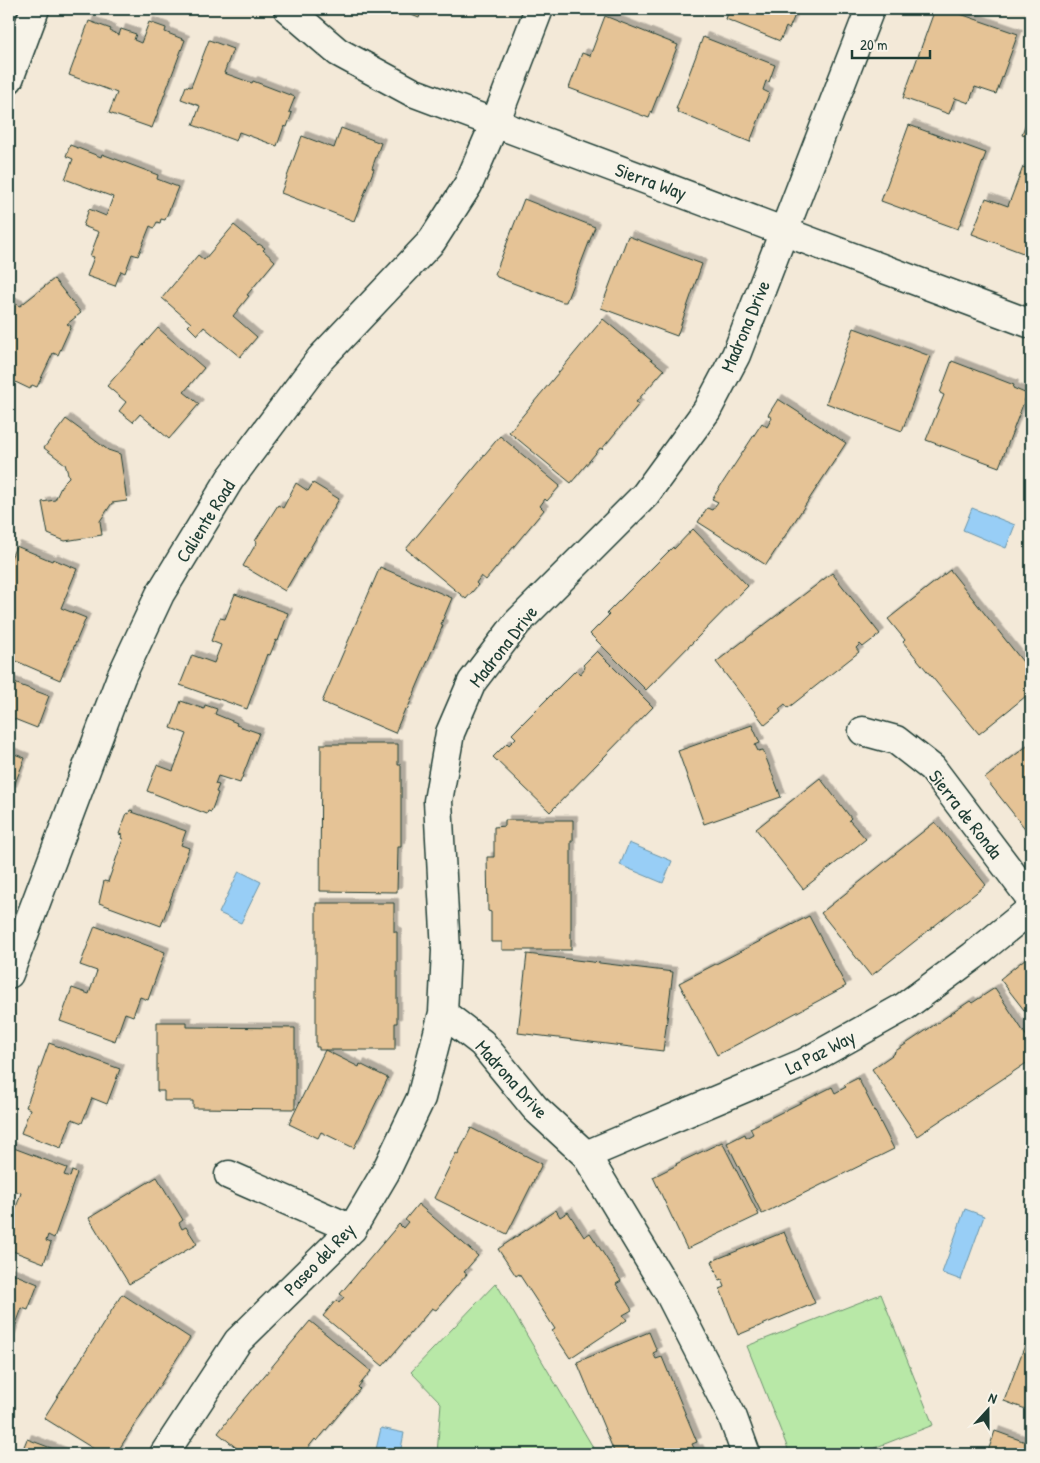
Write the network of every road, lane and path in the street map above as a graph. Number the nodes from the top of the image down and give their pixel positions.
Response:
1 (35, 9) edge
2 (288, 9) edge
3 (539, 9) edge
4 (870, 9) edge
5 (9, 79) edge
6 (495, 123) junction
7 (784, 230) junction
8 (1031, 324) edge
9 (863, 731) dead end
10 (1031, 899) edge
11 (1031, 909) edge
12 (9, 974) edge
13 (444, 1013) junction
14 (586, 1156) junction
15 (230, 1175) dead end
16 (352, 1229) junction
17 (164, 1454) edge
18 (746, 1454) edge

1 - 5 street
2 - 6 street, Sierra Way
3 - 6 street, Caliente Road
4 - 7 street, Madrona Drive
6 - 7 street, Sierra Way
6 - 12 street, Caliente Road
7 - 8 street, Sierra Way
7 - 13 street, Madrona Drive
9 - 10 street, Sierra de Ronda
11 - 14 street, La Paz Way
13 - 14 street, Madrona Drive
13 - 16 street, Paseo del Rey
14 - 18 street, Madrona Drive
15 - 16 street
16 - 17 street, Paseo del Rey

